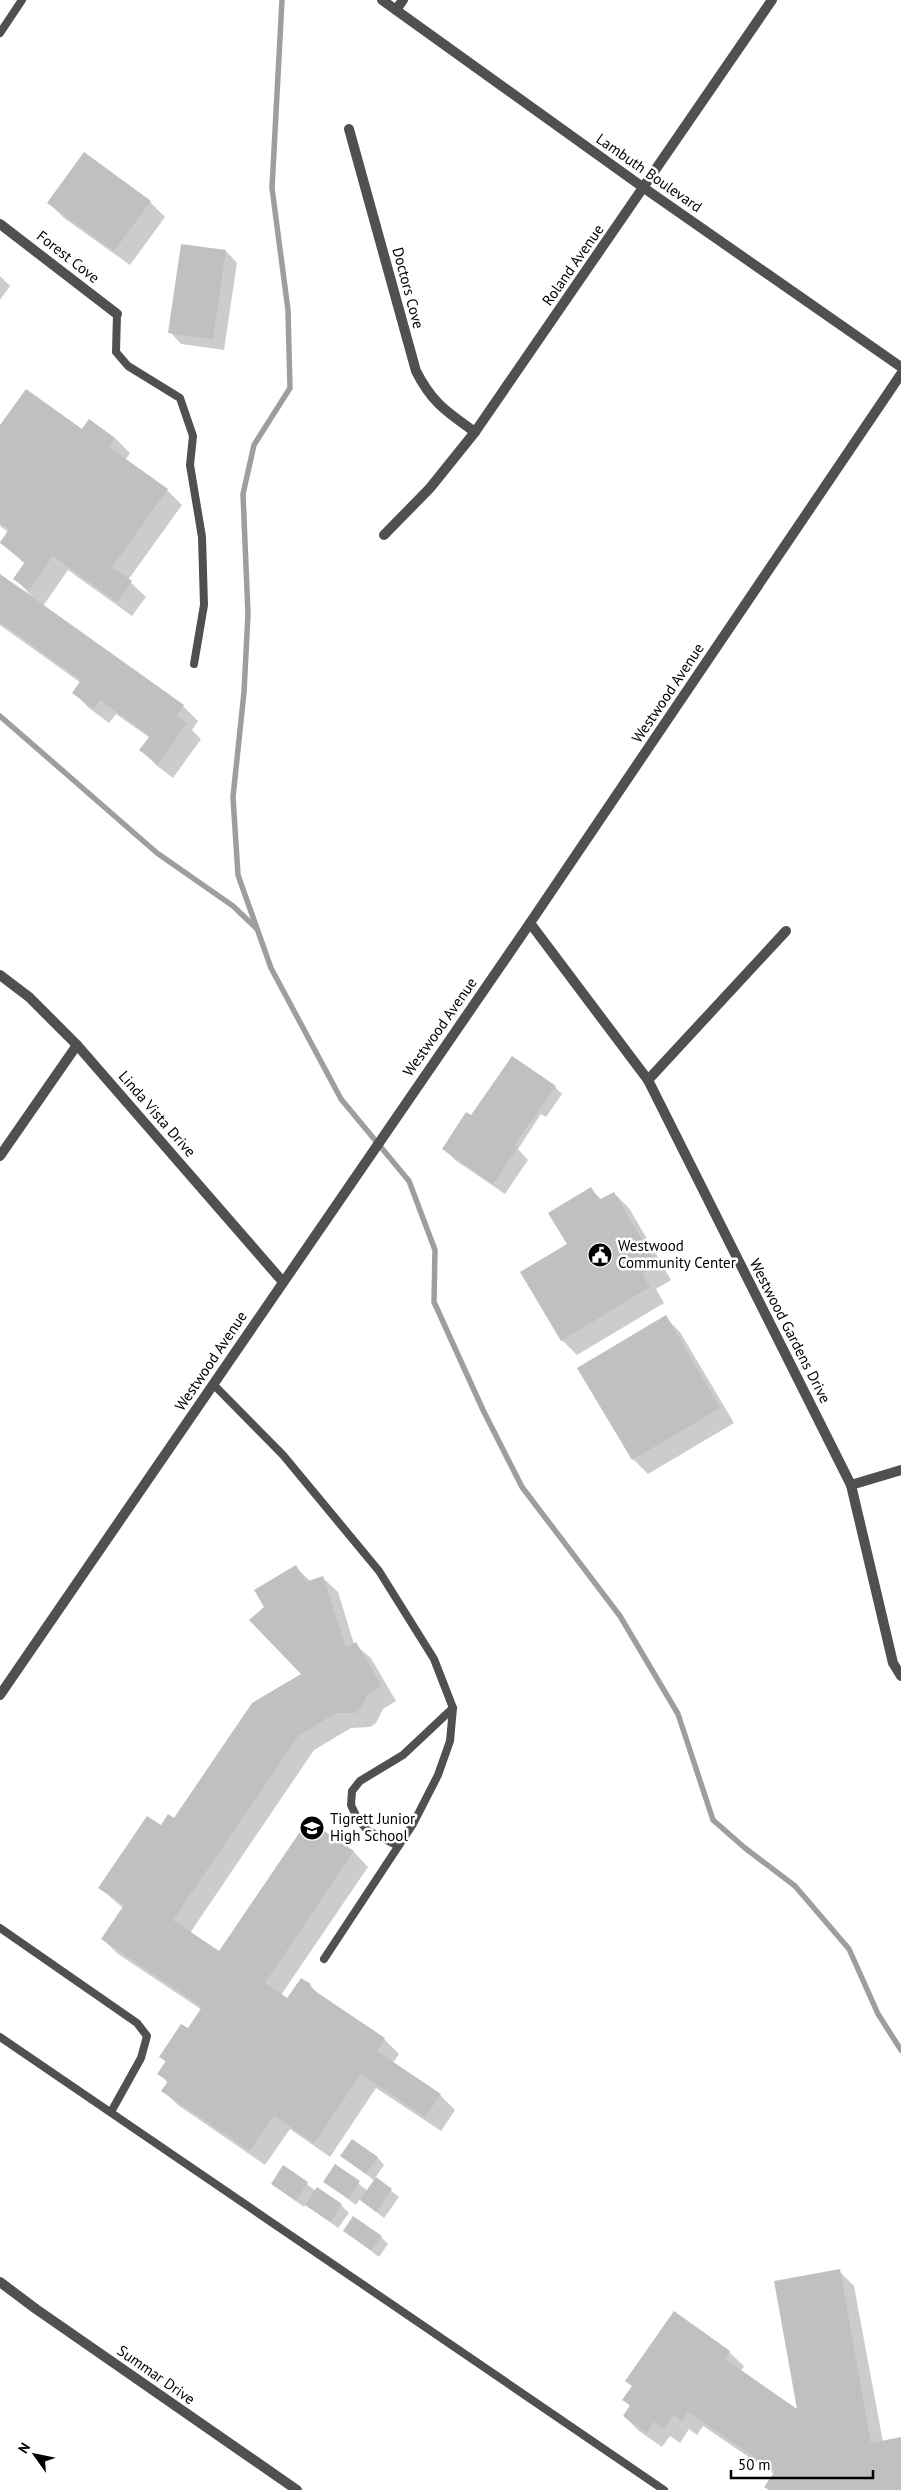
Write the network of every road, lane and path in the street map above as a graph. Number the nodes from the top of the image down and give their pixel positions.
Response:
1 (22, 0) edge
2 (382, 0) edge
3 (403, 0) edge
4 (772, 0) edge
5 (396, 10) junction
6 (0, 33) edge
7 (349, 129) dead end
8 (644, 188) junction
9 (0, 224) edge
10 (117, 314) joint
11 (901, 367) edge
12 (901, 374) edge
13 (475, 432) junction
14 (384, 535) dead end
15 (194, 664) dead end
16 (530, 923) junction
17 (786, 931) dead end
18 (0, 975) edge
19 (77, 1045) junction
20 (648, 1080) junction
21 (0, 1156) edge
22 (283, 1282) junction
23 (213, 1384) junction
24 (901, 1470) edge
25 (851, 1485) junction
26 (901, 1676) edge
27 (0, 1695) edge
28 (453, 1708) junction
29 (398, 1846) junction
30 (0, 1928) edge
31 (324, 1958) dead end
32 (0, 2037) edge
33 (111, 2112) junction
34 (0, 2282) edge
35 (297, 2490) edge
36 (664, 2490) edge

1 - 6 lane
2 - 5 street, Lambuth Boulevard
3 - 5 street
4 - 8 street, Roland Avenue
5 - 8 street, Lambuth Boulevard
7 - 13 street, Doctors Cove
8 - 11 street, Lambuth Boulevard
8 - 13 street, Roland Avenue
9 - 10 street, Forest Cove
10 - 15 lane
12 - 16 street, Westwood Avenue
13 - 14 street, Roland Avenue
16 - 20 street, Westwood Gardens Drive
16 - 22 street, Westwood Avenue
17 - 20 street
18 - 19 street, Linda Vista Drive
19 - 21 street
19 - 22 street, Linda Vista Drive
20 - 25 street, Westwood Gardens Drive
22 - 23 street, Westwood Avenue
23 - 27 street, Westwood Avenue
23 - 28 lane
24 - 25 street
25 - 26 street, Westwood Gardens Drive
28 - 29 lane
28 - 29 lane
29 - 31 lane
30 - 33 lane
32 - 33 lane
33 - 36 lane
34 - 35 street, Summar Drive

